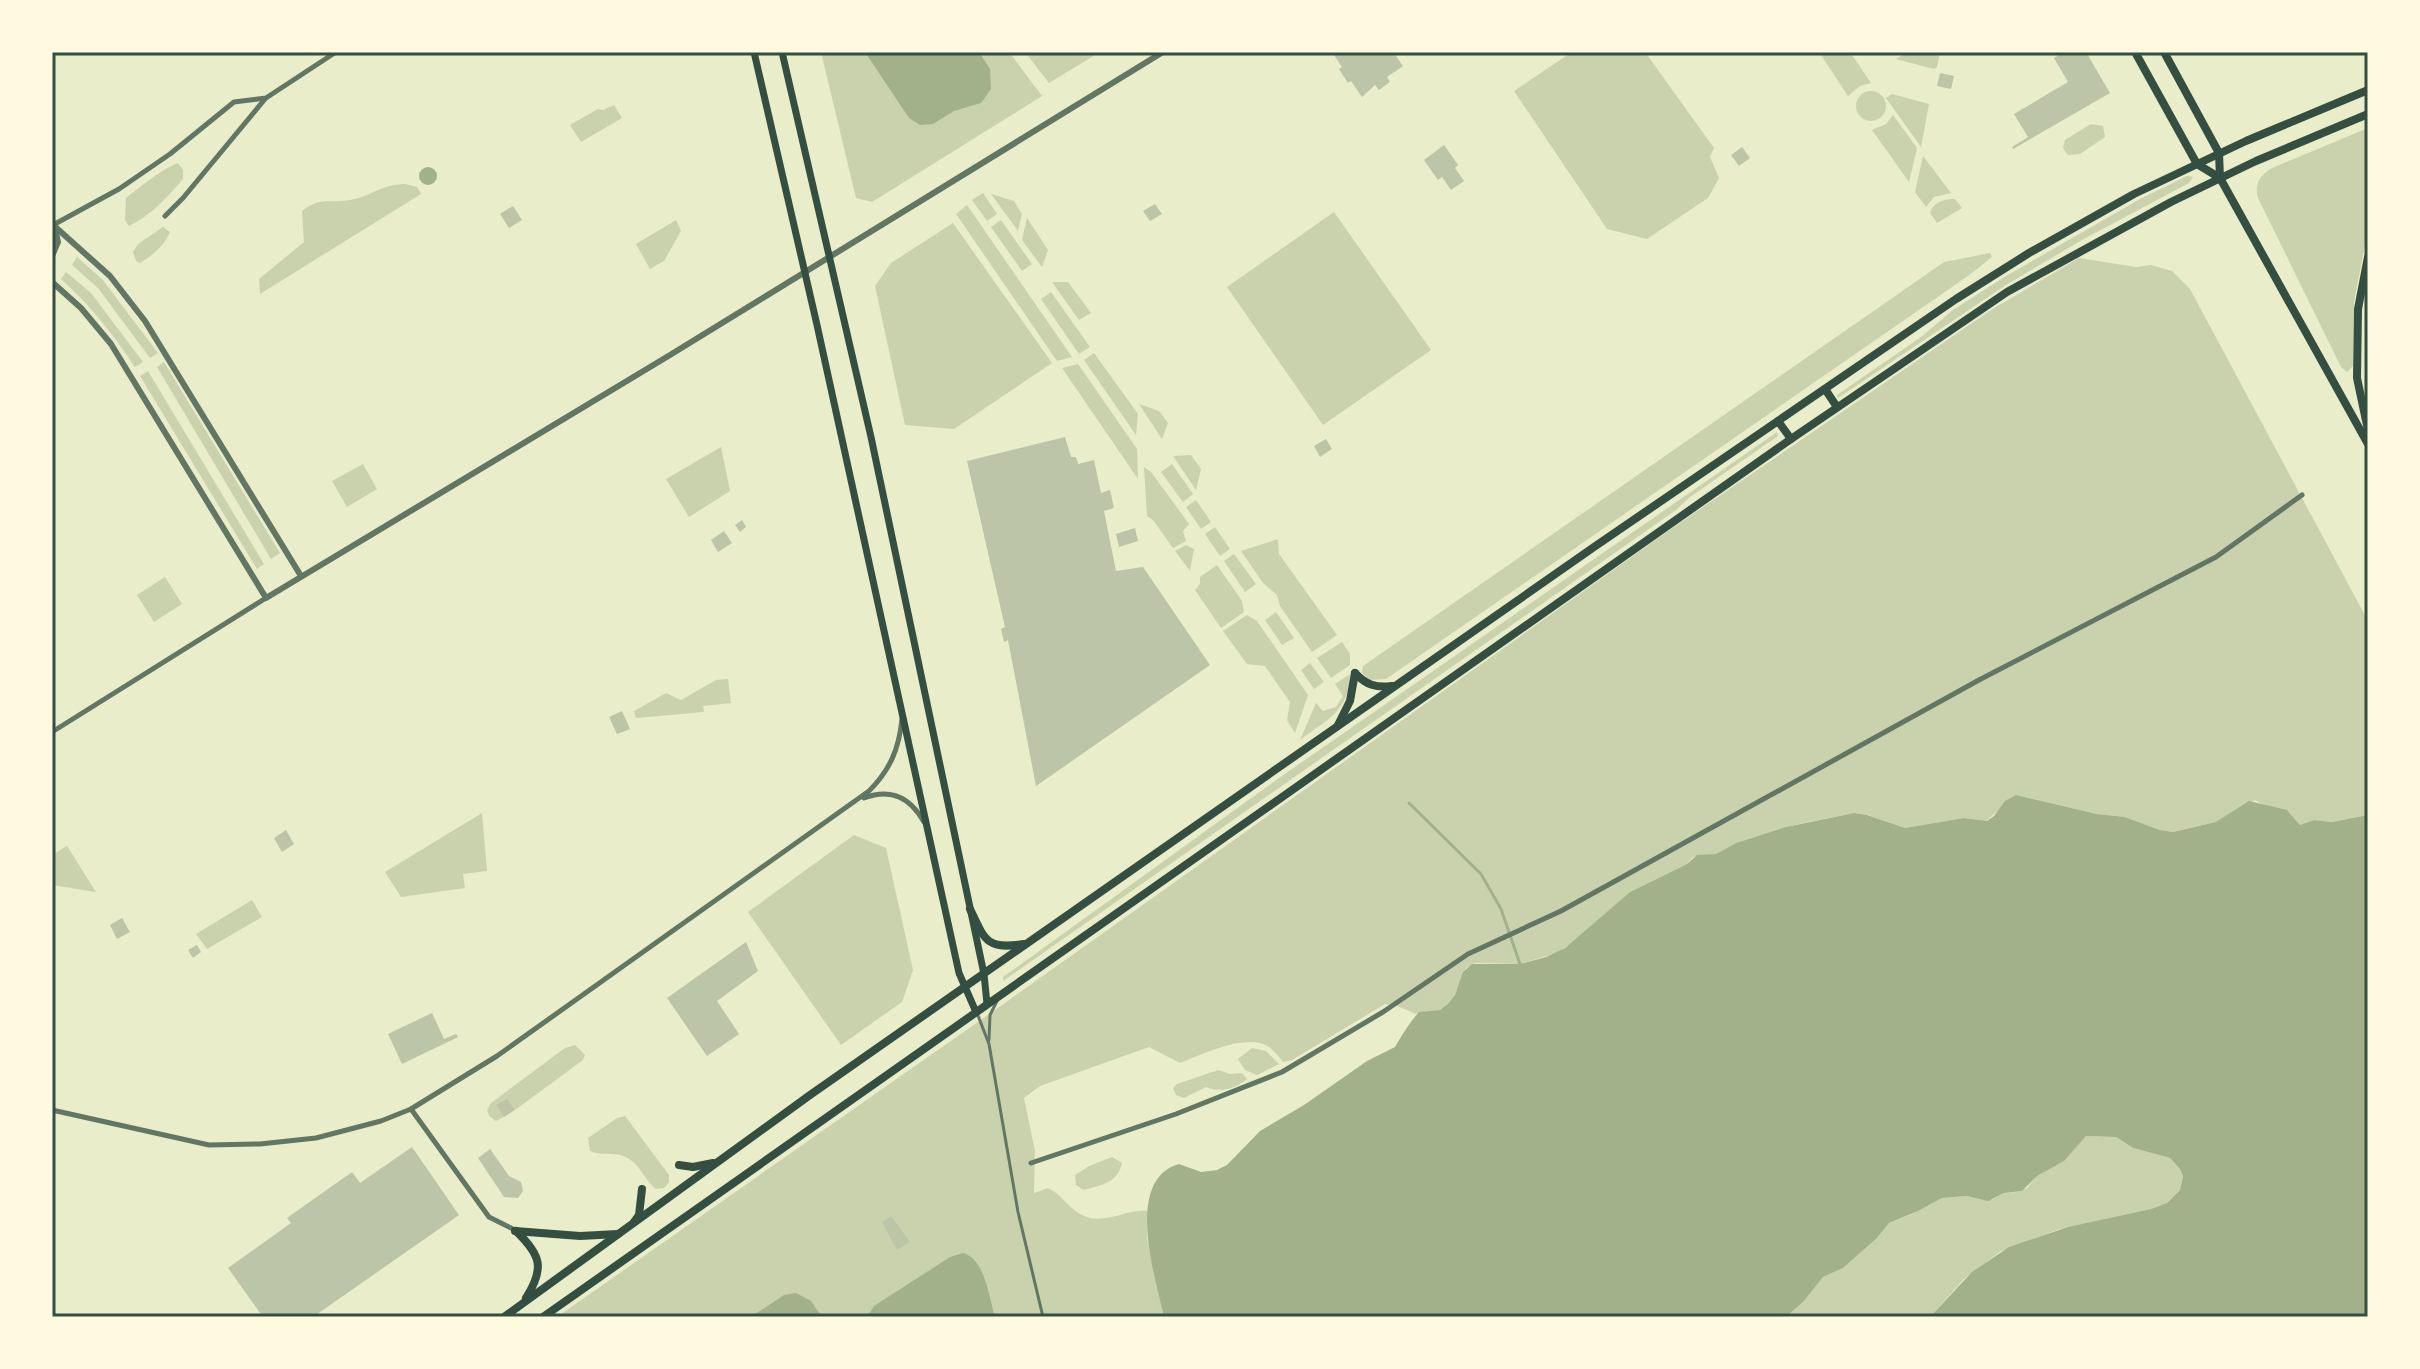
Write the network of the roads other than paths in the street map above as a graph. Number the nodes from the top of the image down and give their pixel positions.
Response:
1 (336, 52) edge
2 (754, 52) edge
3 (782, 52) edge
4 (1163, 52) edge
5 (2135, 52) edge
6 (2164, 52) edge
7 (2368, 90) edge
8 (266, 98) junction
9 (2368, 114) edge
10 (2219, 153) junction
11 (2197, 164) junction
12 (2220, 178) junction
13 (165, 216) dead end
14 (53, 225) edge
15 (830, 255) junction
16 (52, 256) edge
17 (2368, 257) edge
18 (805, 271) junction
19 (52, 282) edge
20 (1825, 389) junction
21 (1837, 407) junction
22 (1778, 421) junction
23 (2368, 430) edge
24 (1791, 439) junction
25 (2368, 444) edge
26 (2302, 495) dead end
27 (301, 576) junction
28 (266, 598) junction
29 (1397, 685) junction
30 (902, 712) junction
31 (1335, 729) junction
32 (52, 732) edge
33 (859, 799) junction
34 (928, 828) junction
35 (970, 909) junction
36 (1028, 943) junction
37 (984, 974) junction
38 (964, 988) junction
39 (1004, 992) junction
40 (987, 1004) junction
41 (976, 1012) junction
42 (989, 1044) junction
43 (411, 1109) junction
44 (52, 1110) edge
45 (718, 1162) junction
46 (1031, 1163) dead end
47 (679, 1165) dead end
48 (642, 1189) dead end
49 (633, 1225) junction
50 (515, 1231) junction
51 (619, 1234) junction
52 (522, 1304) junction
53 (504, 1317) edge
54 (543, 1317) edge
55 (1043, 1317) edge

1 - 8 street
2 - 18 main road
3 - 15 main road
4 - 15 street
5 - 11 main road
6 - 10 main road
7 - 10 main road
8 - 13 street
8 - 14 street
9 - 12 main road
10 - 11 main road
10 - 12 main road
11 - 12 main road
11 - 20 main road
12 - 21 main road
12 - 25 main road
14 - 16 street
14 - 27 street
15 - 18 street
15 - 35 main road
17 - 23 main road
18 - 27 street
18 - 30 main road
19 - 28 street
20 - 21 main road
20 - 22 main road
21 - 24 main road
22 - 24 main road
22 - 29 main road
24 - 39 main road
26 - 46 street
27 - 28 street
28 - 32 street
29 - 31 main road
29 - 31 main road
30 - 33 street
30 - 34 main road
31 - 36 main road
33 - 34 street
33 - 43 street
34 - 38 main road
35 - 36 main road
35 - 37 main road
36 - 37 main road
37 - 38 main road
37 - 40 main road
38 - 41 main road
38 - 45 main road
39 - 40 main road
39 - 42 lane
40 - 41 main road
41 - 42 lane
41 - 54 main road
42 - 55 lane
43 - 44 street
43 - 50 street
45 - 47 main road
45 - 49 main road
48 - 49 main road
49 - 51 main road
50 - 51 main road
50 - 52 main road
51 - 52 main road
52 - 53 main road

